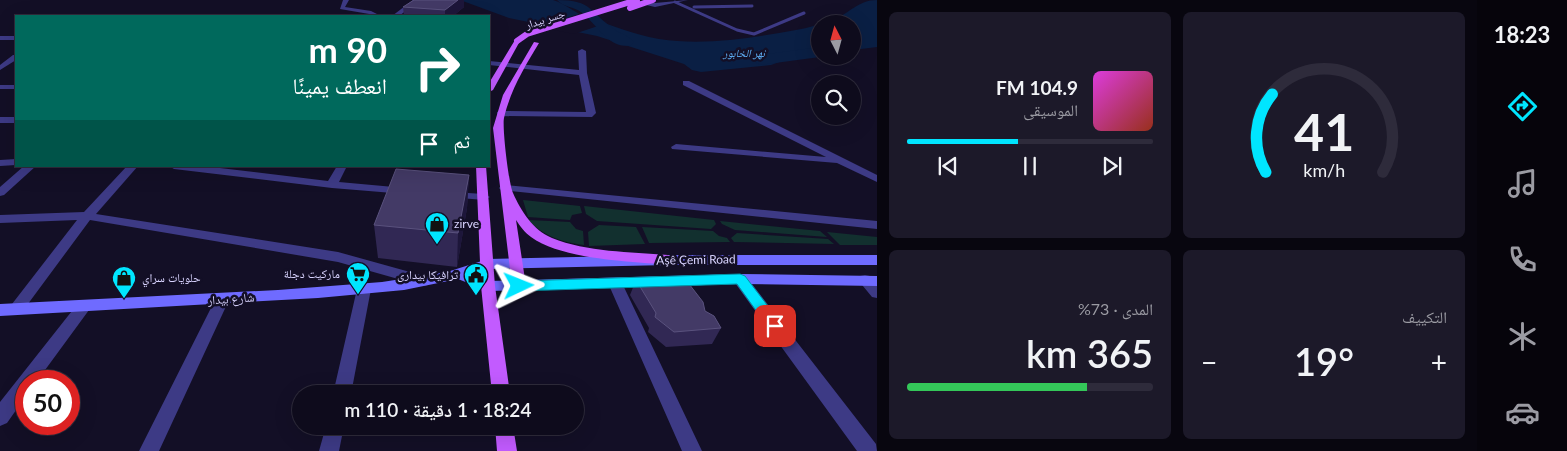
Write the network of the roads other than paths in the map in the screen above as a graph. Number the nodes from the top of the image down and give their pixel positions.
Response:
1 (346, 0) edge
2 (417, 0) edge
3 (630, 0) edge
4 (637, 0) edge
5 (652, 0) edge
6 (685, 0) edge
7 (675, 2) junction
8 (752, 6) dead end
9 (691, 7) junction
10 (804, 13) dead end
11 (376, 15) edge
12 (395, 15) edge
13 (560, 32) dead end
14 (0, 38) edge
15 (15, 38) edge
16 (539, 40) dead end
17 (582, 51) dead end
18 (15, 58) edge
19 (490, 63) edge
20 (503, 63) junction
21 (522, 65) junction
22 (0, 68) edge
23 (583, 73) junction
24 (686, 83) dead end
25 (490, 85) edge
26 (0, 87) edge
27 (15, 87) edge
28 (500, 114) junction
29 (0, 120) edge
30 (15, 120) edge
31 (676, 148) dead end
32 (15, 162) edge
33 (840, 162) junction
34 (0, 163) edge
35 (30, 167) edge
36 (132, 167) edge
37 (182, 167) edge
38 (341, 167) edge
39 (481, 167) edge
40 (877, 178) edge
41 (332, 185) junction
42 (505, 188) junction
43 (0, 192) edge
44 (417, 192) edge
45 (436, 193) edge
46 (484, 197) junction
47 (87, 216) junction
48 (0, 219) edge
49 (877, 225) edge
50 (668, 260) junction
51 (877, 260) edge
52 (488, 264) junction
53 (515, 264) junction
54 (462, 275) junction
55 (740, 279) junction
56 (871, 281) edge
57 (423, 282) junction
58 (615, 283) junction
59 (488, 286) junction
60 (519, 286) junction
61 (364, 289) junction
62 (877, 293) edge
63 (222, 300) junction
64 (84, 306) junction
65 (17, 308) junction
66 (0, 310) edge
67 (36, 370) edge
68 (344, 385) edge
69 (500, 385) edge
70 (15, 398) edge
71 (0, 417) edge
72 (333, 435) edge
73 (505, 435) edge
74 (149, 451) edge
75 (330, 451) edge
76 (507, 451) edge
77 (692, 451) edge
78 (869, 451) edge

1 - 11 street
2 - 12 street
3 - 7 street
4 - 20 main road, جسر بيدار, bridge
5 - 13 main road, جسر بيدار, bridge
6 - 7 street
7 - 9 lane
8 - 9 lane
9 - 10 lane
14 - 15 street
16 - 21 main road
17 - 23 street
18 - 22 street
19 - 20 street
20 - 21 street
20 - 25 main road
21 - 23 street
21 - 28 main road
23 - 28 street
24 - 33 street
26 - 27 street
28 - 42 main road
29 - 30 street
31 - 33 street
32 - 34 street
33 - 40 street
35 - 43 street
36 - 47 street
37 - 41 street
38 - 41 street
39 - 46 main road
41 - 44 street
42 - 49 street
42 - 50 main road
42 - 53 main road
45 - 46 street
46 - 52 main road
47 - 48 street
47 - 57 street
47 - 65 street
50 - 51 main road, Aşê Çemi Road
50 - 53 main road, Aşê Çemi Road
52 - 53 main road, Aşê Çemi Road
52 - 54 main road, شارع بيدار
52 - 59 main road
53 - 60 main road
54 - 57 main road, شارع بيدار
54 - 59 main road
55 - 56 main road, Aşê Çemi Road
55 - 58 main road, Aşê Çemi Road
55 - 78 street
56 - 62 street
57 - 61 main road, شارع بيدار
58 - 60 main road, Aşê Çemi Road
58 - 77 street
59 - 60 main road, Aşê Çemi Road
59 - 69 main road
61 - 63 main road, شارع بيدار
61 - 68 street
63 - 64 main road, شارع بيدار
63 - 74 street
64 - 65 main road, شارع بيدار
64 - 67 street
65 - 66 main road, شارع بيدار
70 - 71 street
72 - 75 street
73 - 76 main road

